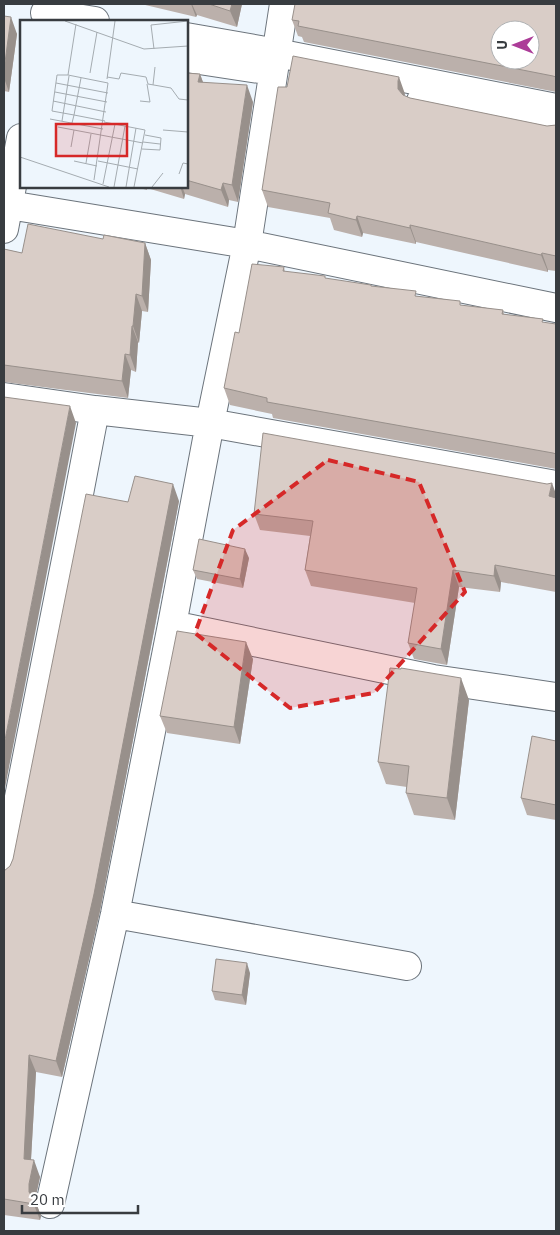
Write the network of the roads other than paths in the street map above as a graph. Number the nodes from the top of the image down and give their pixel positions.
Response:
1 (284, 4) edge
2 (45, 13) edge
3 (89, 20) edge
4 (188, 38) edge
5 (188, 58) edge
6 (275, 62) junction
7 (556, 108) edge
8 (556, 128) edge
9 (20, 143) edge
10 (6, 217) edge
11 (247, 244) junction
12 (556, 308) edge
13 (4, 397) edge
14 (94, 410) junction
15 (210, 423) junction
16 (556, 485) edge
17 (172, 625) junction
18 (556, 697) edge
19 (4, 873) edge
20 (115, 914) junction
21 (407, 966) dead end
22 (50, 1204) dead end

1 - 6 street
2 - 3 street
4 - 6 street
5 - 6 street
6 - 7 street
6 - 8 street
6 - 11 street
9 - 10 street
10 - 11 street
11 - 12 street
11 - 15 street
13 - 14 street
14 - 15 street
14 - 19 street
15 - 16 street
15 - 17 street
17 - 18 street
17 - 20 street
20 - 21 street
20 - 22 street

